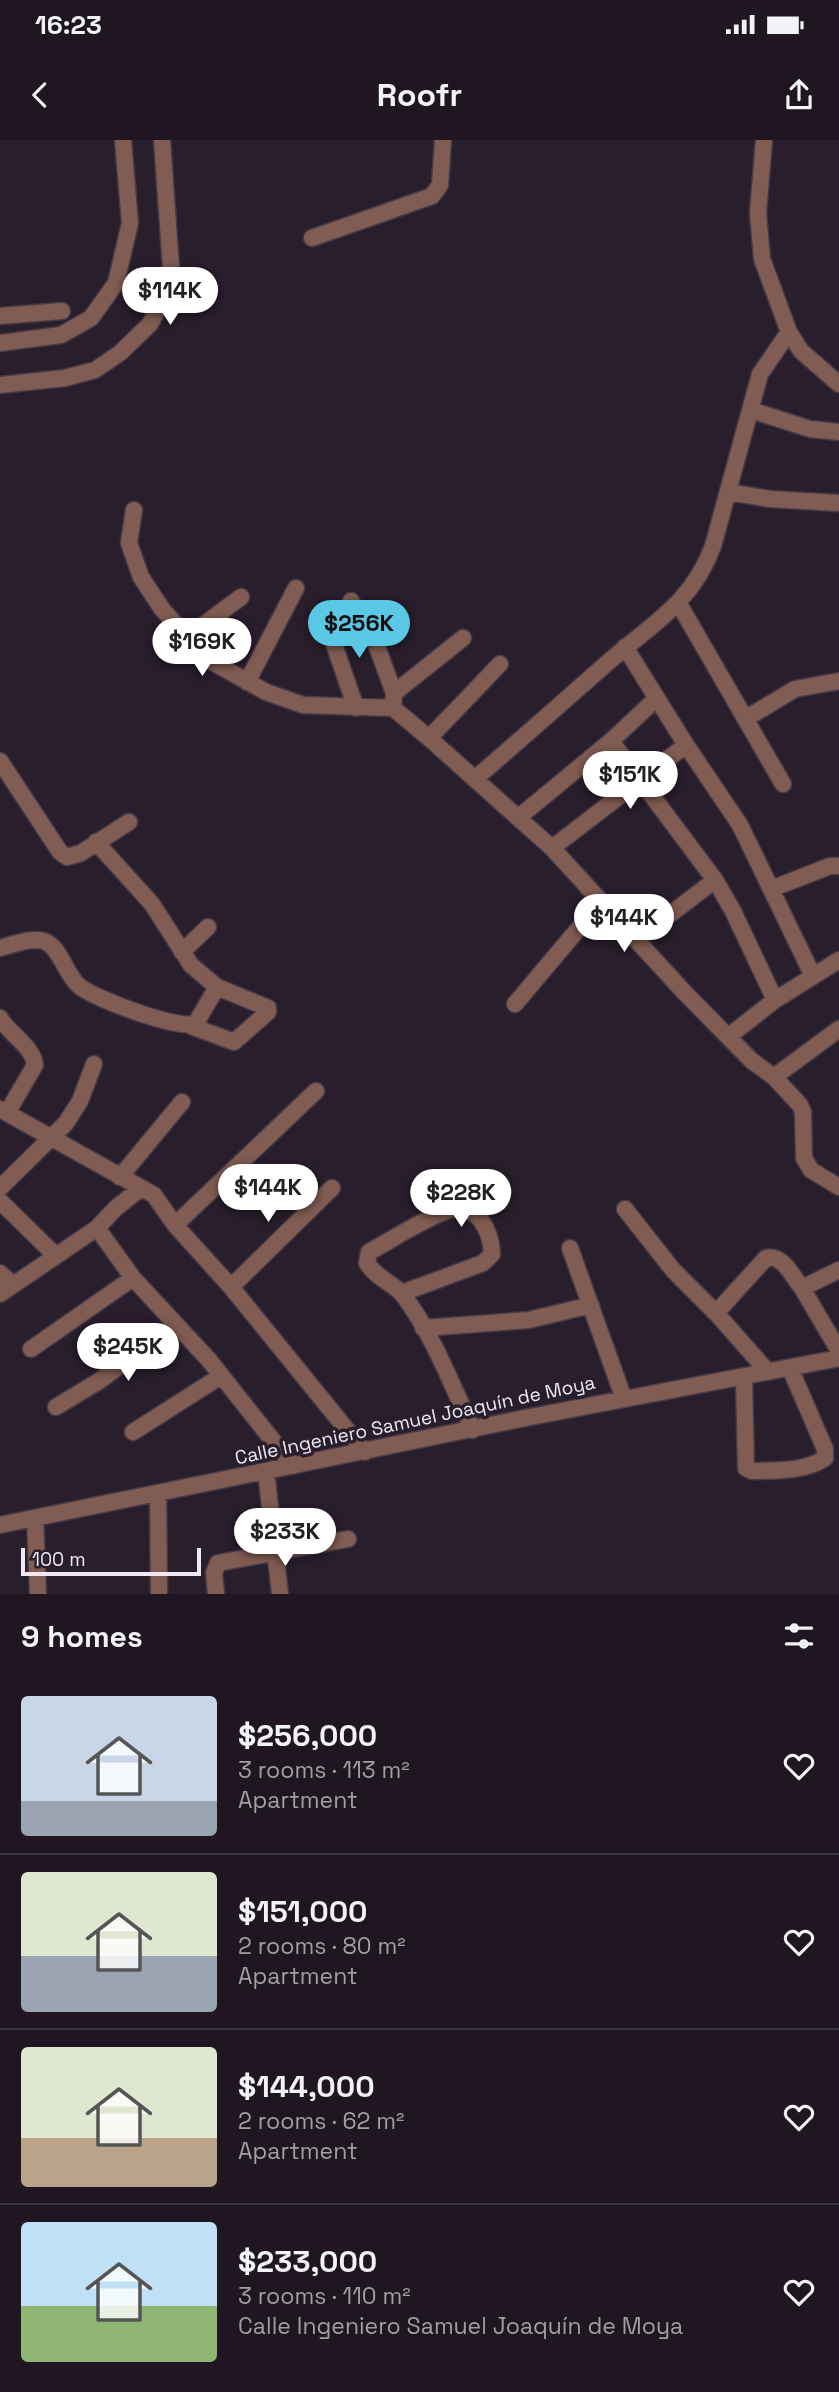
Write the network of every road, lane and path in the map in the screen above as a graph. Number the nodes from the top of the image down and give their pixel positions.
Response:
1 (123, 140) edge
2 (162, 140) edge
3 (443, 140) edge
4 (764, 140) edge
5 (312, 238) dead end
6 (62, 311) dead end
7 (0, 316) edge
8 (789, 332) junction
9 (0, 343) edge
10 (839, 384) edge
11 (0, 385) edge
12 (751, 410) junction
13 (839, 432) edge
14 (728, 492) junction
15 (839, 503) edge
16 (134, 510) dead end
17 (296, 588) dead end
18 (242, 597) dead end
19 (351, 601) dead end
20 (679, 604) junction
21 (327, 624) dead end
22 (186, 638) junction
23 (463, 638) dead end
24 (625, 647) junction
25 (500, 664) dead end
26 (247, 682) junction
27 (837, 685) edge
28 (657, 698) junction
29 (393, 701) junction
30 (356, 708) junction
31 (745, 719) junction
32 (429, 738) junction
33 (611, 741) junction
34 (686, 745) junction
35 (0, 761) edge
36 (476, 778) junction
37 (641, 779) junction
38 (783, 784) dead end
39 (519, 817) junction
40 (129, 822) dead end
41 (96, 842) junction
42 (552, 848) junction
43 (839, 866) edge
44 (715, 880) junction
45 (771, 889) junction
46 (601, 902) junction
47 (208, 928) dead end
48 (632, 934) junction
49 (0, 948) edge
50 (182, 952) junction
51 (839, 960) edge
52 (813, 976) junction
53 (217, 987) junction
54 (775, 1000) junction
55 (514, 1004) dead end
56 (0, 1018) edge
57 (191, 1026) junction
58 (839, 1029) edge
59 (729, 1036) junction
60 (94, 1064) dead end
61 (774, 1077) junction
62 (316, 1091) dead end
63 (182, 1102) dead end
64 (4, 1111) edge
65 (52, 1136) junction
66 (120, 1177) junction
67 (839, 1187) edge
68 (0, 1188) edge
69 (141, 1188) junction
70 (332, 1188) dead end
71 (0, 1201) edge
72 (625, 1209) dead end
73 (175, 1224) junction
74 (97, 1228) junction
75 (570, 1248) dead end
76 (55, 1255) junction
77 (839, 1269) edge
78 (0, 1273) edge
79 (134, 1278) junction
80 (231, 1287) junction
81 (802, 1288) junction
82 (7, 1289) edge
83 (402, 1293) junction
84 (591, 1306) junction
85 (716, 1313) junction
86 (176, 1324) junction
87 (423, 1328) junction
88 (31, 1349) dead end
89 (839, 1351) edge
90 (839, 1358) edge
91 (790, 1368) junction
92 (768, 1372) junction
93 (221, 1376) junction
94 (744, 1377) junction
95 (624, 1399) junction
96 (56, 1407) dead end
97 (473, 1430) junction
98 (132, 1432) dead end
99 (365, 1452) junction
100 (293, 1466) junction
101 (266, 1471) junction
102 (158, 1494) junction
103 (35, 1518) junction
104 (3, 1522) edge
105 (348, 1539) dead end
106 (275, 1551) junction
107 (38, 1594) edge
108 (159, 1594) edge
109 (216, 1594) edge
110 (280, 1594) edge

1 - 9 street
2 - 11 street
3 - 5 street
4 - 8 street
6 - 7 street
8 - 10 street
8 - 12 street
12 - 13 street
12 - 14 street
14 - 15 street
14 - 20 street
16 - 22 street
17 - 26 street
18 - 22 street
19 - 29 street
20 - 24 street
20 - 31 street
21 - 30 street
22 - 26 street
23 - 29 street
24 - 28 street
24 - 36 street
25 - 32 street
26 - 30 street
27 - 31 street
28 - 33 street
28 - 34 street
29 - 30 street
29 - 32 street
31 - 38 street
32 - 36 street
33 - 37 street
33 - 39 street
34 - 37 street
34 - 45 street
35 - 41 street
36 - 39 street
37 - 42 street
37 - 44 street
39 - 42 street
40 - 41 street
41 - 50 street
42 - 46 street
43 - 45 street
44 - 48 street
44 - 54 street
45 - 52 street
46 - 48 street
46 - 55 street
47 - 50 street
48 - 59 street
49 - 57 street
50 - 53 street
51 - 52 street
52 - 54 street
53 - 57 street
53 - 57 street
54 - 59 street
56 - 64 street
58 - 61 street
59 - 61 street
60 - 65 street
61 - 67 street
62 - 73 street
63 - 66 street
64 - 65 street
65 - 66 street
65 - 68 street
66 - 69 street
69 - 73 street
69 - 74 street
70 - 80 street
71 - 76 street
72 - 85 street
73 - 80 street
74 - 76 street
74 - 79 street
75 - 84 street
76 - 82 street
77 - 81 street
78 - 82 street
79 - 86 street
79 - 88 street
80 - 99 street
81 - 85 street
81 - 89 street
83 - 83 street
83 - 87 street
84 - 87 street
84 - 95 street
85 - 92 street
86 - 93 street
86 - 96 street
87 - 97 street
90 - 91 street, Calle Ingeniero Samuel Joaquín de Moya
91 - 92 street, Calle Ingeniero Samuel Joaquín de Moya
91 - 94 street
92 - 94 street, Calle Ingeniero Samuel Joaquín de Moya
93 - 98 street
93 - 100 street
94 - 95 street, Calle Ingeniero Samuel Joaquín de Moya
95 - 97 street, Calle Ingeniero Samuel Joaquín de Moya
97 - 99 street, Calle Ingeniero Samuel Joaquín de Moya
99 - 100 street, Calle Ingeniero Samuel Joaquín de Moya
100 - 101 street, Calle Ingeniero Samuel Joaquín de Moya
101 - 102 street, Calle Ingeniero Samuel Joaquín de Moya
101 - 106 street
102 - 103 street, Calle Ingeniero Samuel Joaquín de Moya
102 - 108 street
103 - 104 street, Calle Ingeniero Samuel Joaquín de Moya
103 - 107 street
105 - 106 street
106 - 109 street
106 - 110 street

